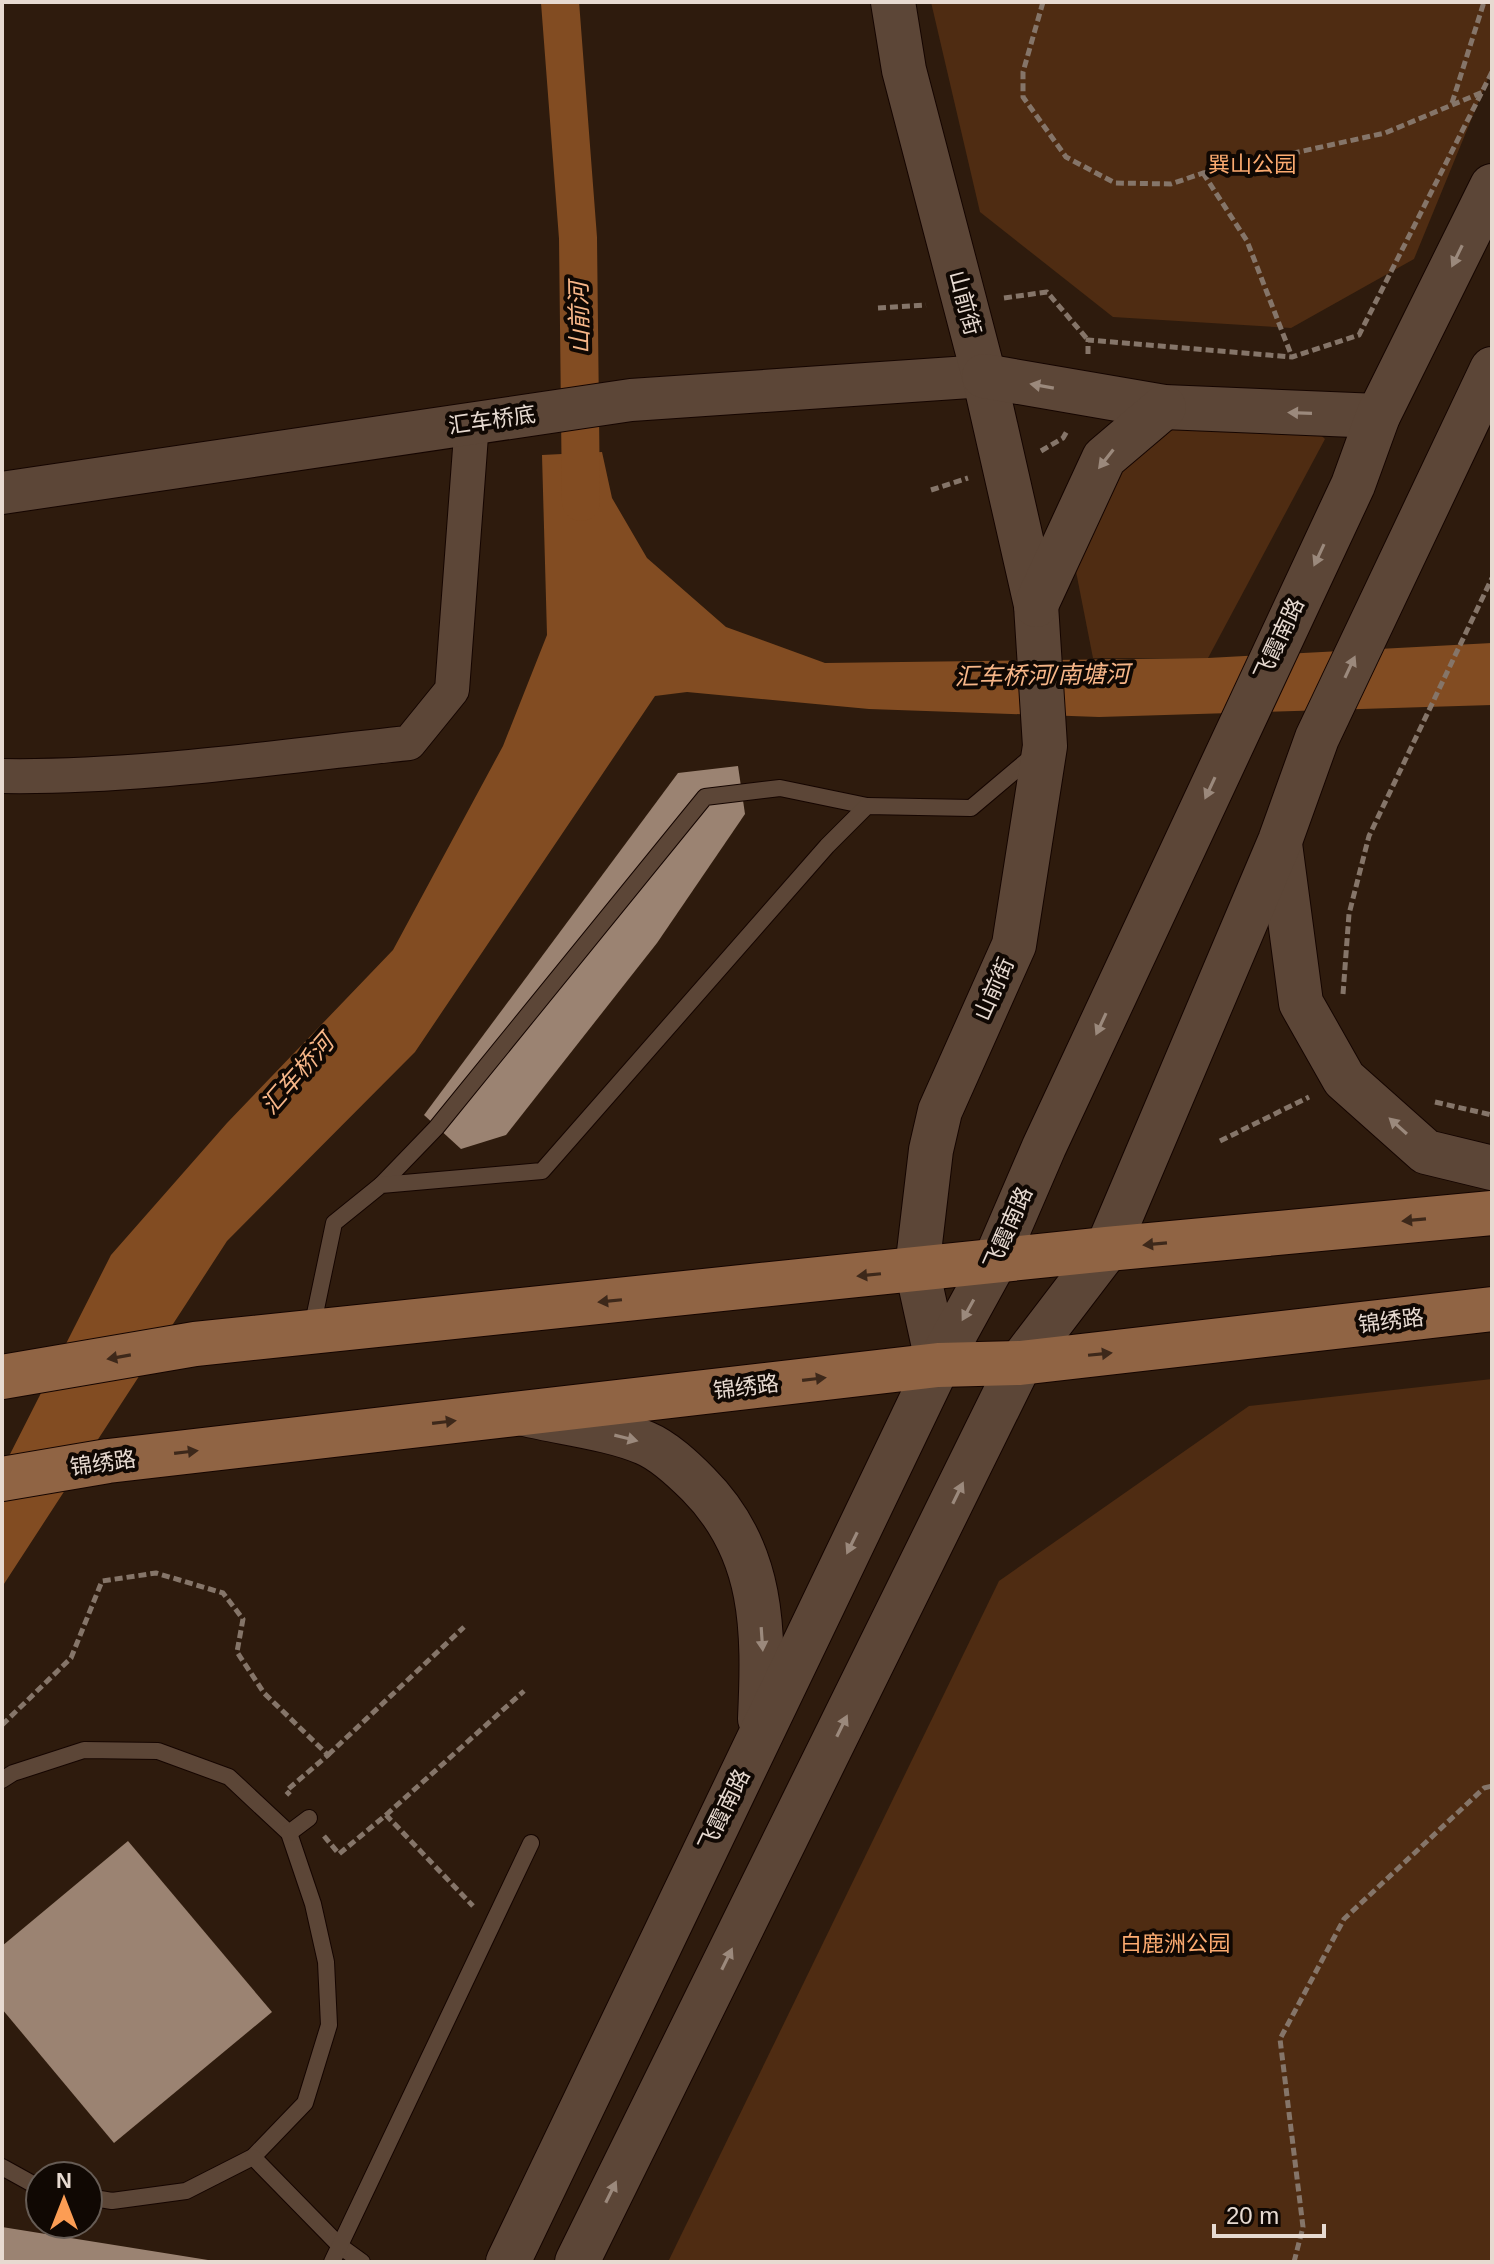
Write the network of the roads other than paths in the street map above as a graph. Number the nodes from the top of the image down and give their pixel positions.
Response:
1 (893, 2) edge
2 (1492, 186) edge
3 (1492, 369) edge
4 (984, 376) junction
5 (1164, 407) junction
6 (1482, 410) edge
7 (1378, 416) junction
8 (488, 420) junction
9 (2, 493) edge
10 (1036, 612) junction
11 (1045, 746) junction
12 (2, 776) edge
13 (867, 806) junction
14 (1280, 841) junction
15 (1492, 1168) edge
16 (381, 1185) junction
17 (1492, 1213) edge
18 (1107, 1249) junction
19 (994, 1263) junction
20 (917, 1269) junction
21 (1492, 1309) edge
22 (311, 1332) junction
23 (1020, 1363) junction
24 (938, 1365) junction
25 (4, 1376) edge
26 (523, 1413) junction
27 (2, 1479) edge
28 (759, 1739) junction
29 (2, 1780) edge
30 (309, 1818) road end
31 (289, 1833) junction
32 (531, 1843) dead end
33 (253, 2157) junction
34 (2, 2167) edge
35 (24, 2179) edge
36 (104, 2200) edge
37 (340, 2246) junction
38 (332, 2262) edge
39 (362, 2262) edge
40 (508, 2262) edge
41 (577, 2262) edge

1 - 4 main road, 山前街
2 -> 7 main road, 飞霞南路
3 - 6 main road
5 -> 4 main road
4 - 8 street, 汇车桥底
4 - 10 main road, 山前街
7 -> 5 main road
5 -> 10 main road, 山前街
14 -> 6 main road
7 -> 19 main road, 飞霞南路
8 - 9 street, 汇车桥底
8 - 12 street
10 - 11 main road, 山前街
11 - 13 lane
11 - 20 main road, 山前街
13 - 16 lane
13 - 16 lane
15 -> 14 main road
14 - 18 main road
16 - 22 lane
17 -> 18 main road
18 - 19 main road
18 - 23 main road
19 - 20 main road
19 -> 24 main road, 飞霞南路
20 -> 22 main road
20 - 24 main road, 山前街
23 -> 21 main road, 锦绣路
22 -> 25 main road
23 - 24 main road, 锦绣路
41 -> 23 main road
26 -> 24 main road, 锦绣路
24 -> 28 main road, 飞霞南路
27 -> 26 main road, 锦绣路
26 -> 28 main road
28 - 40 main road, 飞霞南路
29 - 31 lane
30 - 31 lane
31 - 33 lane
32 - 37 lane
33 - 36 lane
33 - 37 lane
34 - 35 lane
37 - 38 lane
37 - 39 lane

